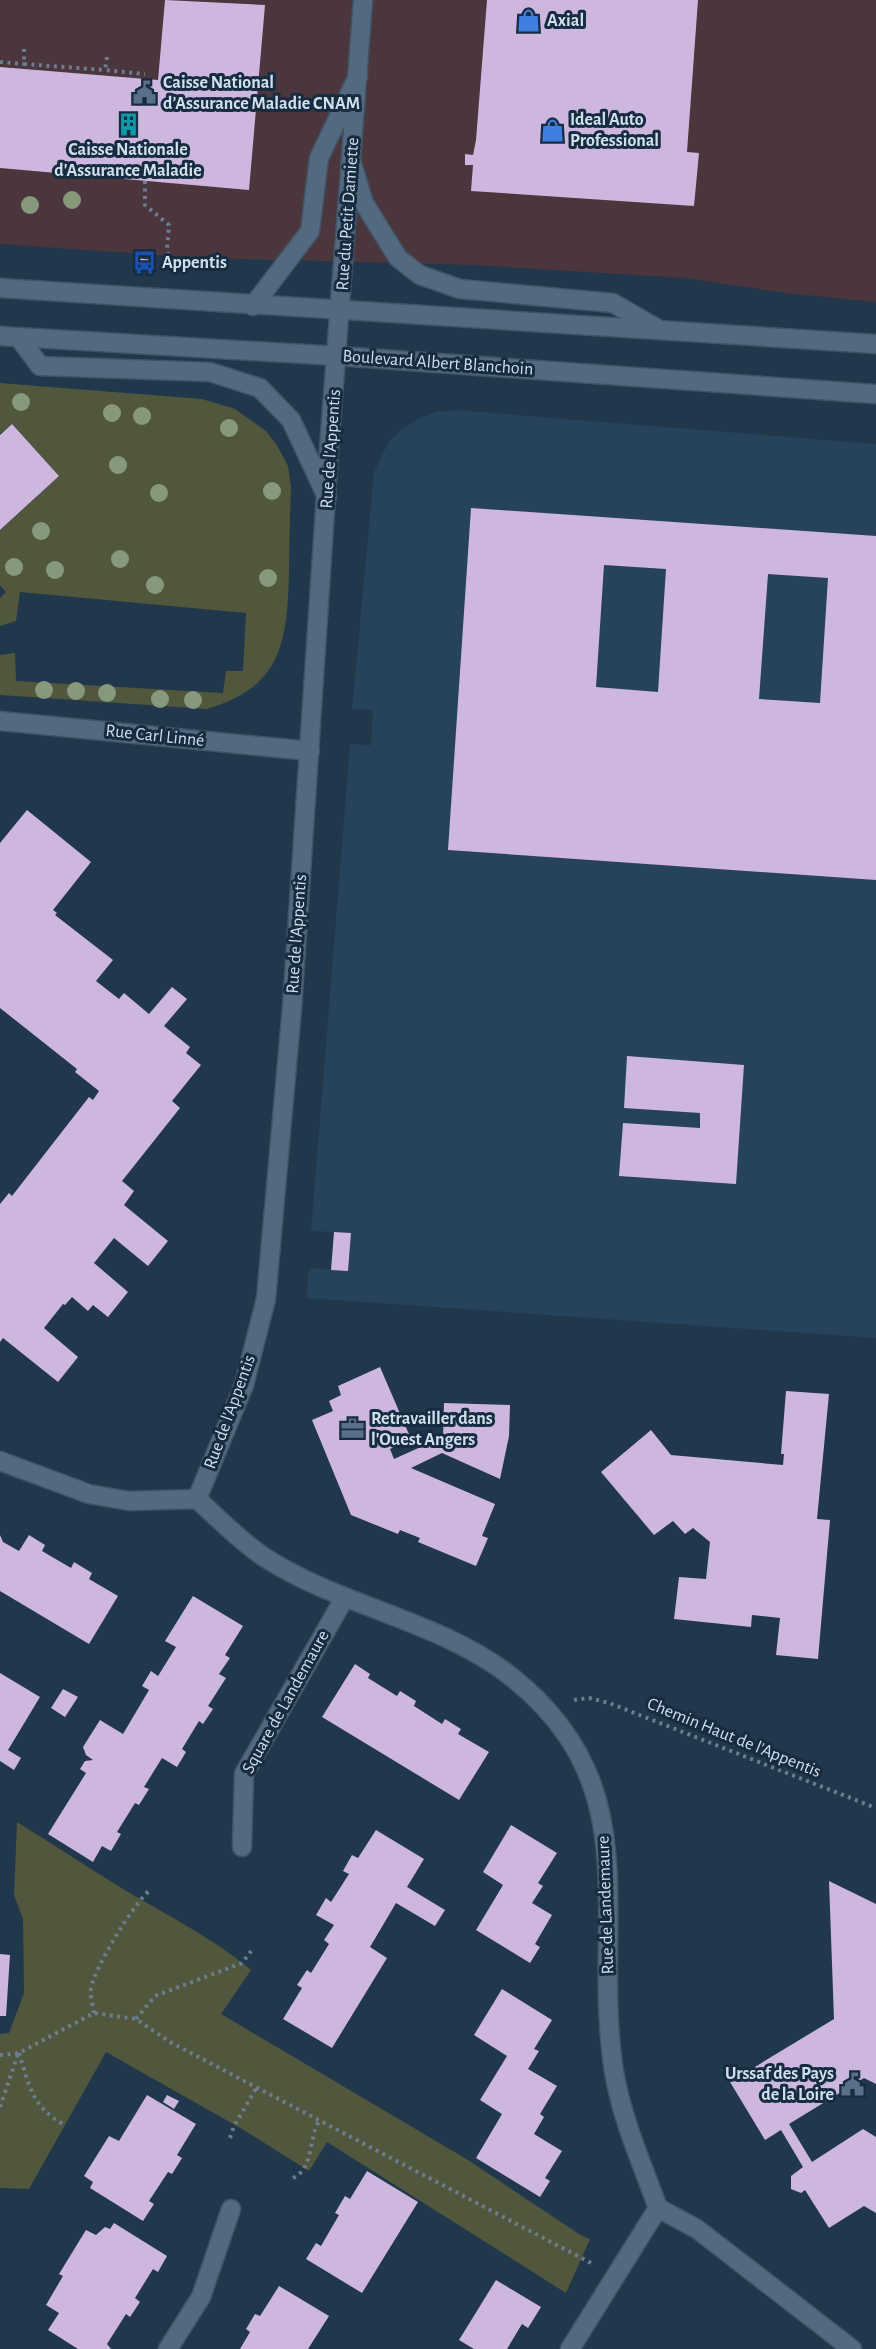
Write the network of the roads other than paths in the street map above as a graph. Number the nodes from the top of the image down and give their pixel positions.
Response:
1 (363, 0) edge
2 (358, 76) junction
3 (351, 160) junction
4 (0, 288) edge
5 (253, 306) junction
6 (342, 311) junction
7 (662, 331) junction
8 (0, 336) edge
9 (19, 338) junction
10 (876, 345) edge
11 (338, 356) junction
12 (876, 394) edge
13 (327, 496) junction
14 (0, 721) edge
15 (310, 751) junction
16 (0, 1461) edge
17 (197, 1499) junction
18 (345, 1597) junction
19 (242, 1847) dead end
20 (658, 2208) junction
21 (231, 2209) dead end
22 (168, 2349) edge
23 (570, 2349) edge
24 (852, 2349) edge

1 - 2 street, Rue du Petit Damiette
2 - 3 street, Rue du Petit Damiette
2 - 5 street
3 - 6 street, Rue du Petit Damiette
3 - 7 street
4 - 5 street
5 - 6 street
6 - 7 street
6 - 11 street, Rue du Petit Damiette
7 - 10 street
8 - 9 street, Boulevard Albert Blanchoin
9 - 11 street, Boulevard Albert Blanchoin
9 - 13 street
11 - 12 street, Boulevard Albert Blanchoin
11 - 13 street, Rue de l'Appentis
13 - 15 street, Rue de l'Appentis
14 - 15 street, Rue Carl Linné
15 - 17 street, Rue de l'Appentis
16 - 17 street
17 - 18 street, Rue de Landemaure
18 - 19 street, Square de Landemaure
18 - 20 street, Rue de Landemaure
20 - 23 street
20 - 24 street
21 - 22 street

